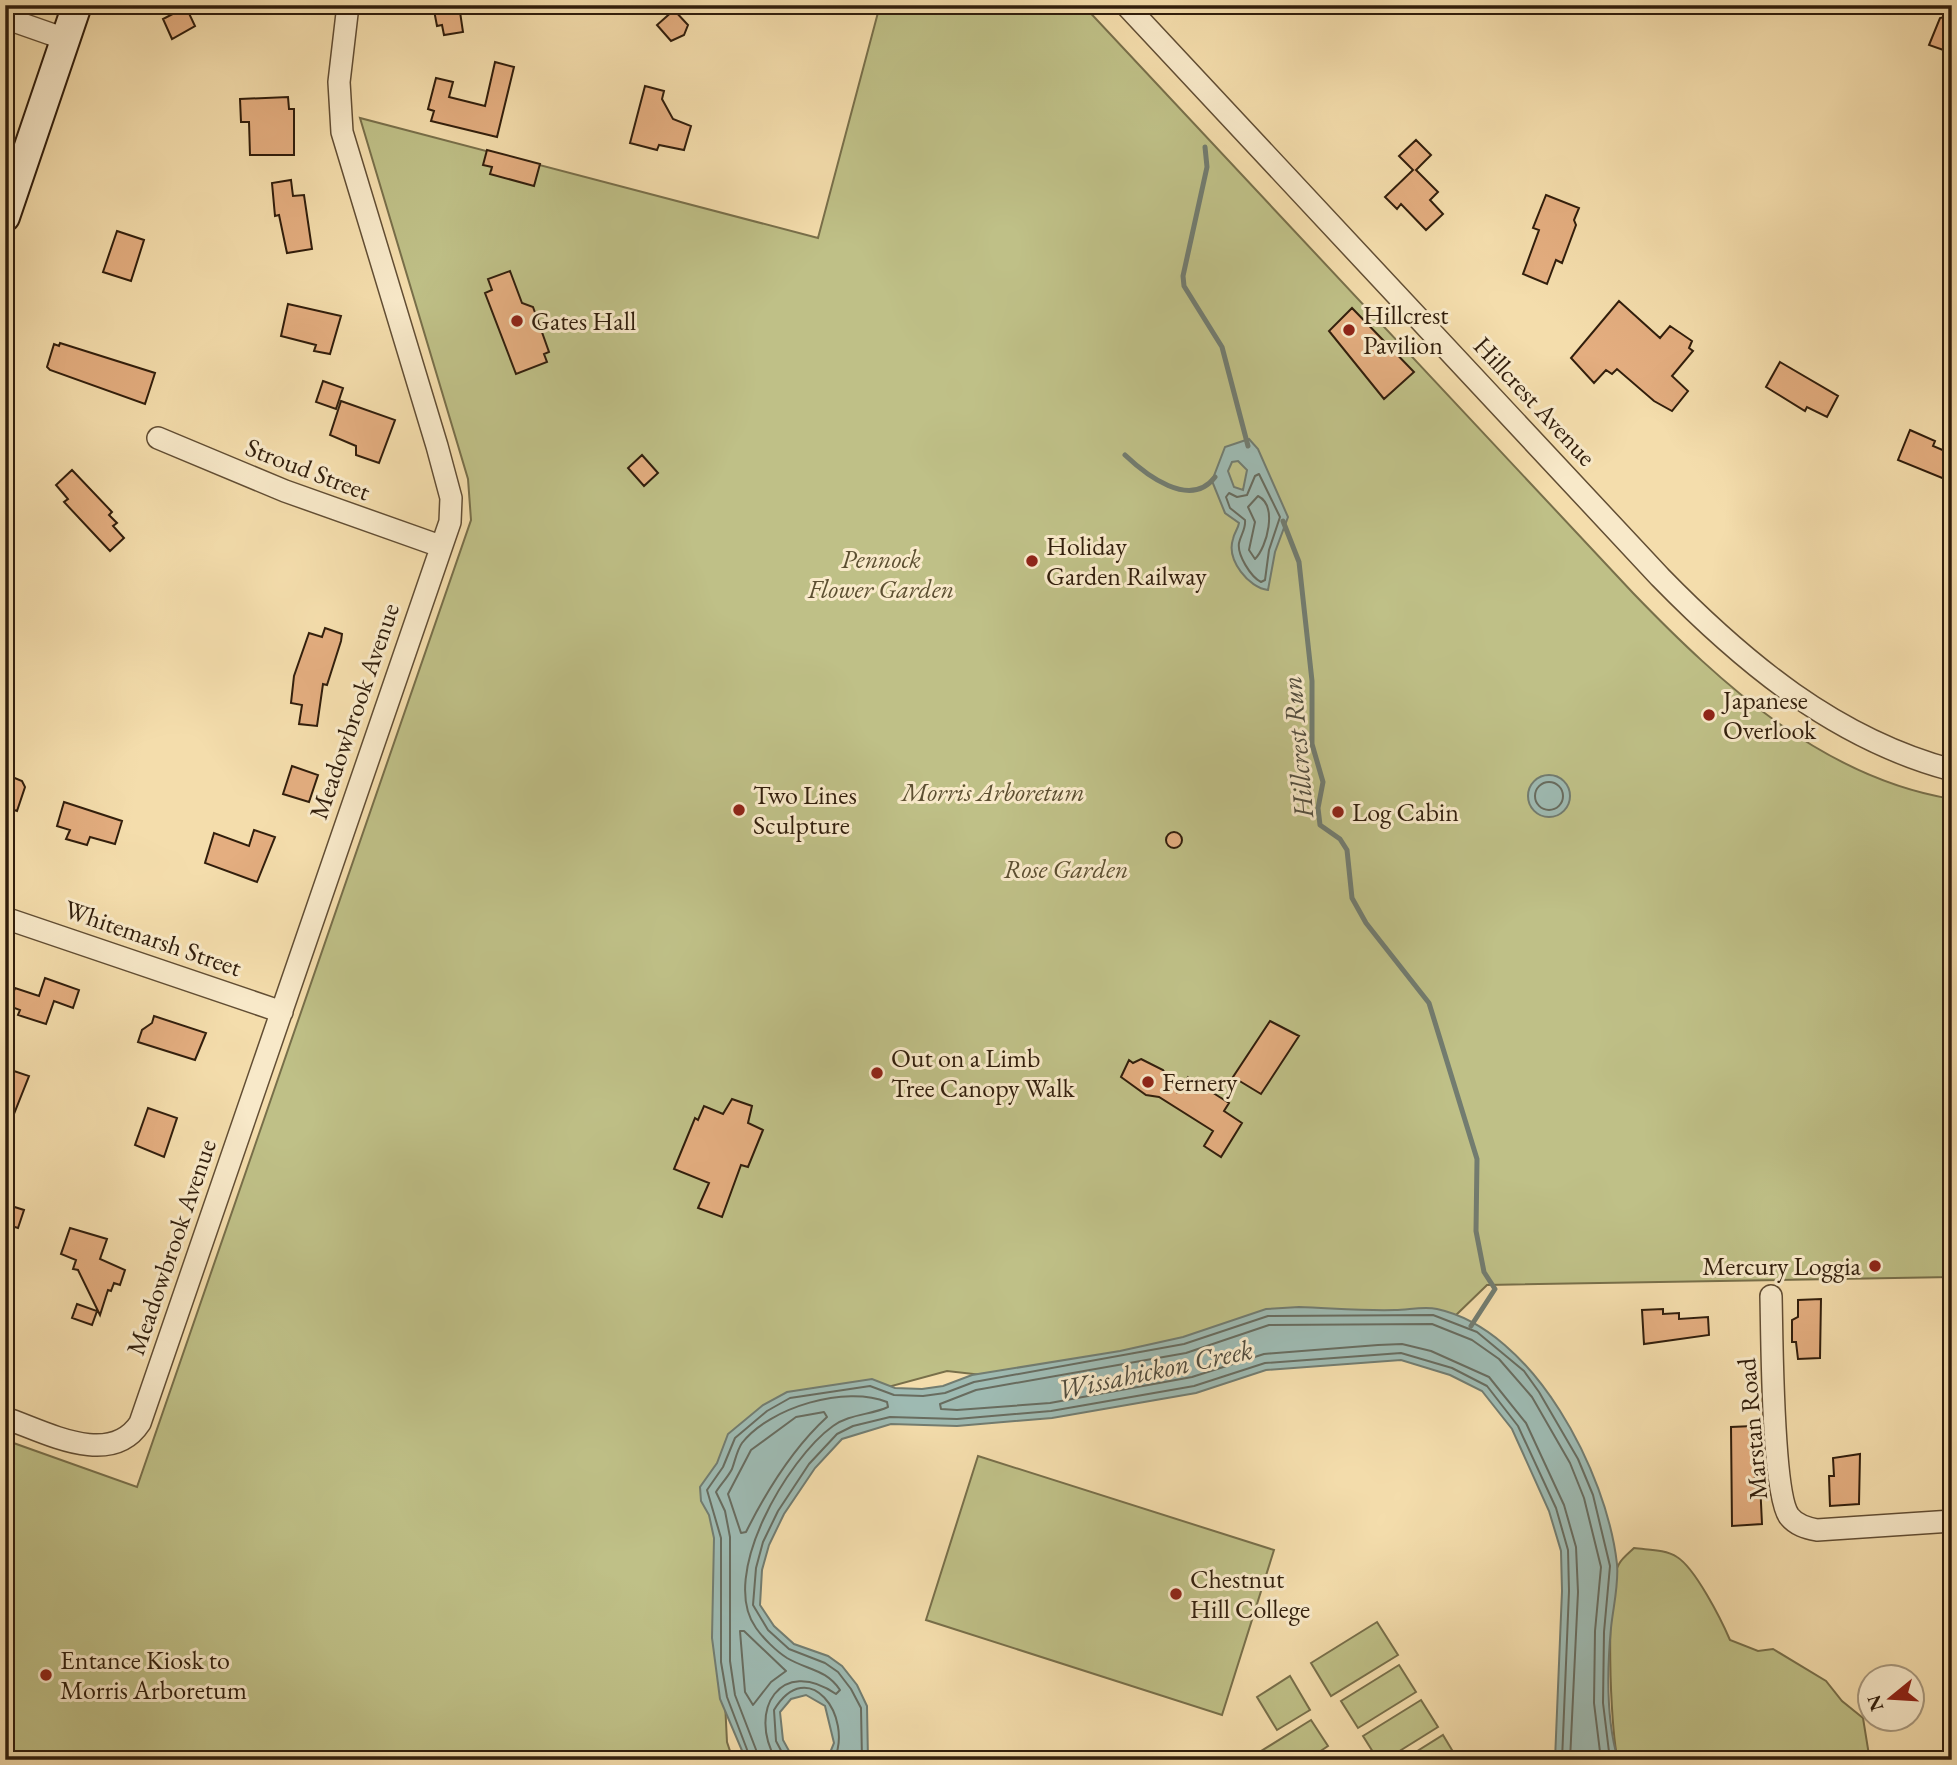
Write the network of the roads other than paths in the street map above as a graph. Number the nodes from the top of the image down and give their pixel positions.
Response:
1 (77, 5) edge
2 (348, 5) edge
3 (1126, 5) edge
4 (5, 18) edge
5 (65, 39) junction
6 (5, 217) edge
7 (158, 438) dead end
8 (440, 546) junction
9 (1952, 770) edge
10 (5, 918) edge
11 (282, 1012) junction
12 (1771, 1296) dead end
13 (5, 1418) edge
14 (1952, 1521) edge

1 - 5 street
2 - 8 street, Meadowbrook Avenue
3 - 9 street, Hillcrest Avenue
4 - 5 street
5 - 6 street
7 - 8 street, Stroud Street
8 - 11 street, Meadowbrook Avenue
10 - 11 street, Whitemarsh Street
11 - 13 street, Meadowbrook Avenue
12 - 14 street, Marstan Road

